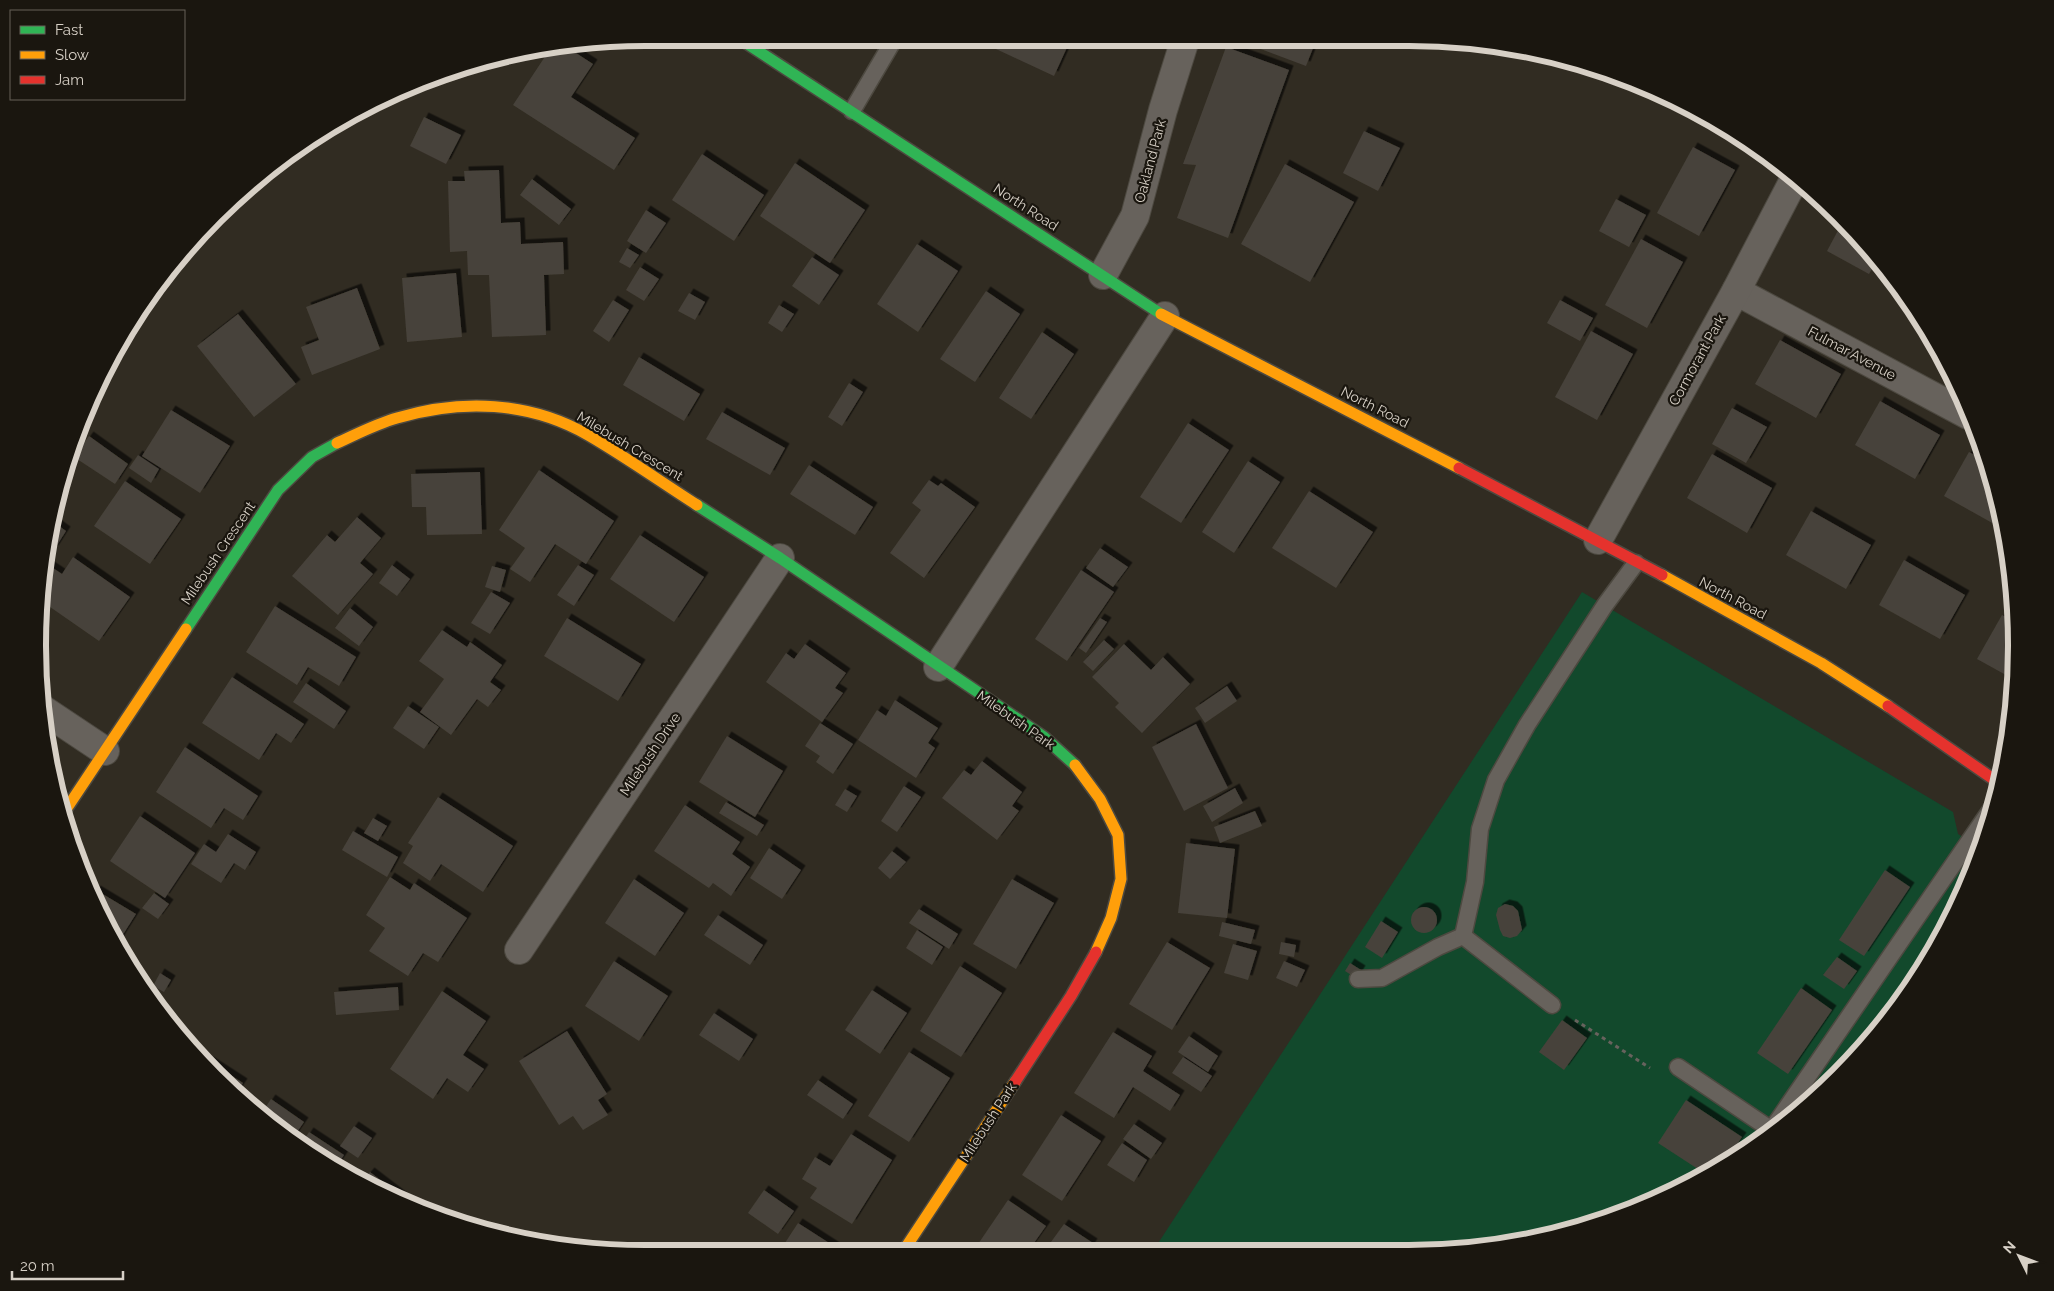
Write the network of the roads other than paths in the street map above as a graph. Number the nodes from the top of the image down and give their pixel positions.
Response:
1 (751, 46) edge
2 (890, 46) edge
3 (1183, 46) edge
4 (852, 112) junction
5 (1791, 185) edge
6 (1103, 275) junction
7 (1736, 290) junction
8 (1165, 316) junction
9 (1960, 410) edge
10 (1598, 540) junction
11 (780, 558) junction
12 (1636, 563) junction
13 (938, 667) junction
14 (50, 715) edge
15 (105, 751) junction
16 (1992, 778) edge
17 (68, 805) edge
18 (1980, 826) edge
19 (1463, 936) junction
20 (519, 950) dead end
21 (1358, 979) dead end
22 (1552, 1005) road end
23 (1678, 1068) road end
24 (1783, 1113) edge
25 (1766, 1126) edge
26 (907, 1245) edge

1 - 4 street, North Road
2 - 4 lane
3 - 6 street, Oakland Park
4 - 6 street, North Road
5 - 7 street, Cormorant Park
6 - 8 street, North Road
7 - 9 street, Fulmar Avenue
7 - 10 street, Cormorant Park
8 - 10 street, North Road
8 - 13 street
10 - 12 street, North Road
11 - 13 street, Milebush Crescent
11 - 15 street, Milebush Crescent
11 - 20 street, Milebush Drive
12 - 16 street, North Road
12 - 19 lane
13 - 26 street, Milebush Park
14 - 15 street
15 - 17 street, Milebush Crescent
18 - 24 lane
19 - 21 lane
19 - 22 lane
23 - 25 lane

